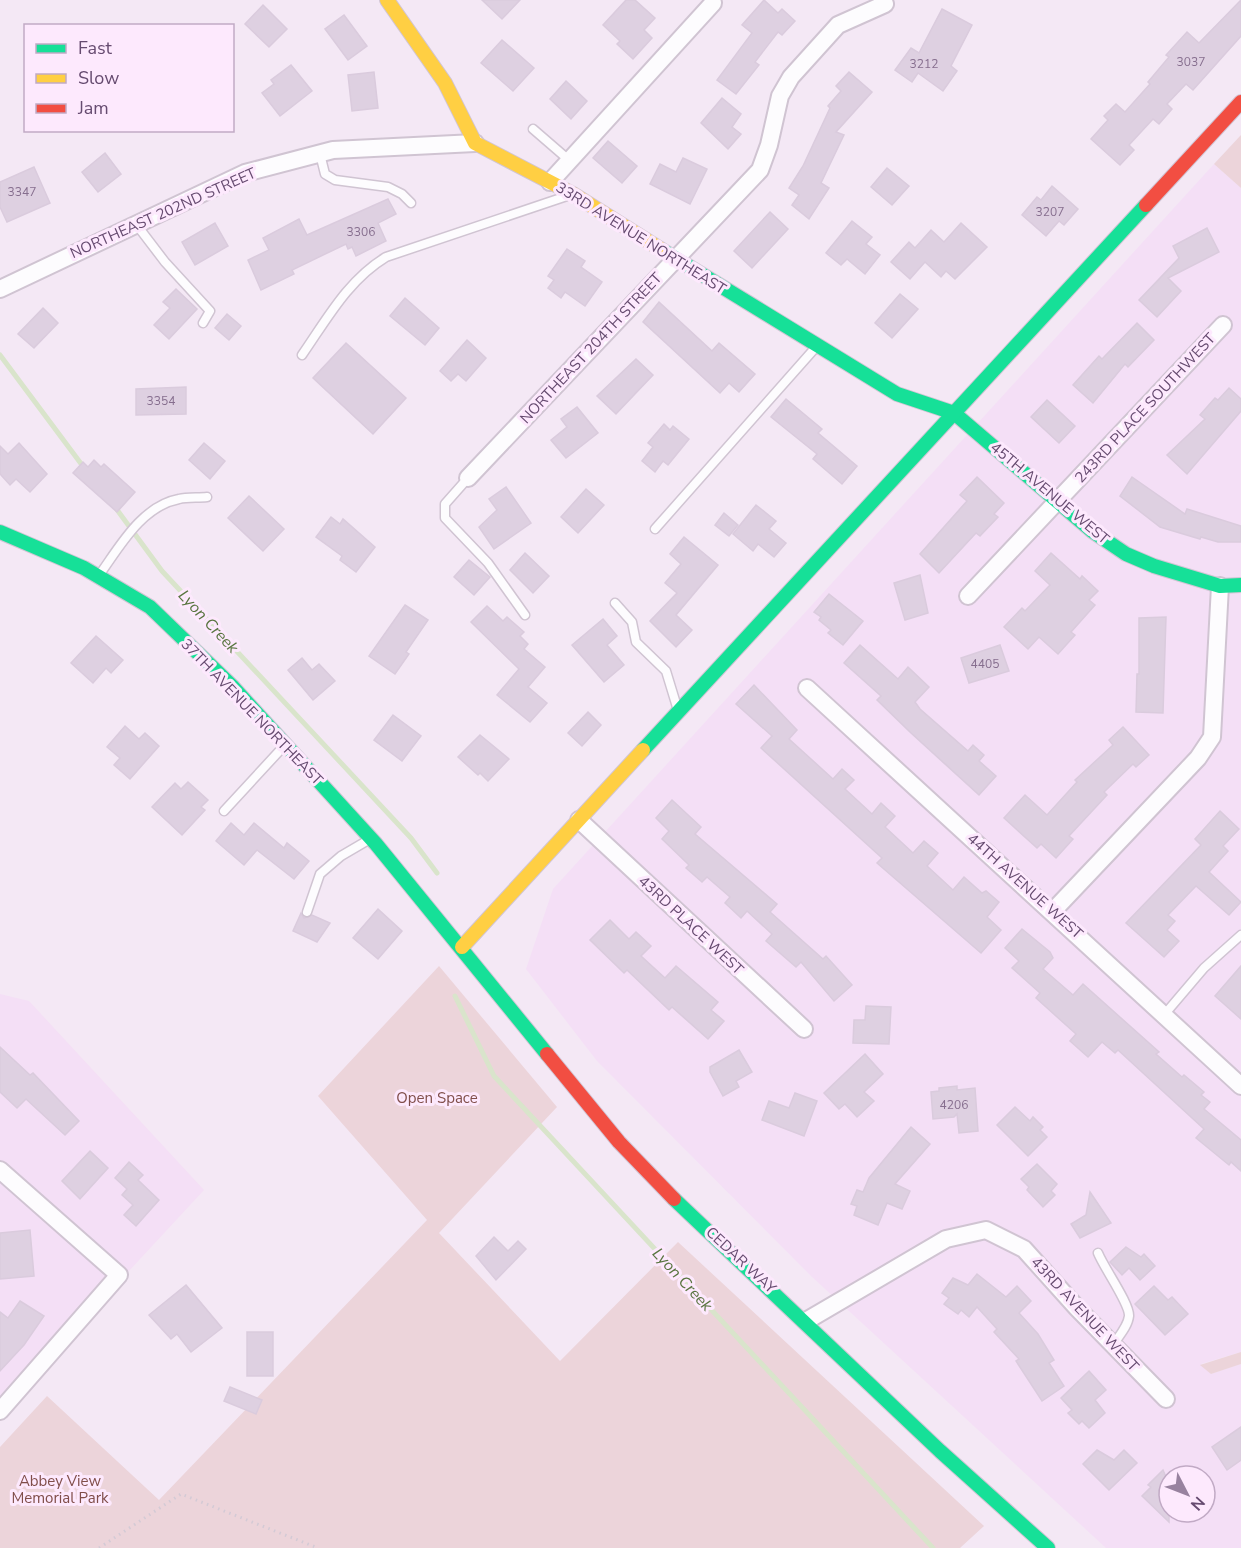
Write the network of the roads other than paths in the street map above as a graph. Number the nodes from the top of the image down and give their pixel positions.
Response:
1 (387, 0) edge
2 (713, 3) dead end
3 (885, 4) dead end
4 (1241, 102) edge
5 (533, 129) dead end
6 (475, 143) junction
7 (320, 154) junction
8 (570, 162) junction
9 (550, 182) junction
10 (573, 194) junction
11 (411, 203) dead end
12 (136, 224) junction
13 (675, 259) junction
14 (0, 289) edge
15 (203, 323) dead end
16 (1223, 325) dead end
17 (816, 346) junction
18 (302, 355) dead end
19 (954, 412) junction
20 (468, 478) joint
21 (207, 497) dead end
22 (1059, 501) junction
23 (656, 529) dead end
24 (0, 532) edge
25 (98, 576) junction
26 (1241, 585) edge
27 (1220, 586) junction
28 (968, 596) dead end
29 (615, 603) dead end
30 (525, 615) dead end
31 (807, 688) dead end
32 (678, 711) junction
33 (285, 745) junction
34 (224, 811) dead end
35 (579, 820) junction
36 (371, 839) junction
37 (1053, 911) junction
38 (307, 912) dead end
39 (1241, 935) edge
40 (462, 947) junction
41 (1164, 1015) junction
42 (804, 1029) dead end
43 (1241, 1086) edge
44 (0, 1170) edge
45 (1098, 1253) dead end
46 (806, 1321) junction
47 (1113, 1345) junction
48 (1166, 1399) dead end
49 (0, 1411) edge
50 (1048, 1548) edge

1 - 6 main road
2 - 8 street
3 - 13 street, NORTHEAST 204TH STREET
4 - 19 main road
5 - 8 lane
6 - 7 street, NORTHEAST 202ND STREET
6 - 9 main road, 33RD AVENUE NORTHEAST
7 - 11 lane
7 - 12 street, NORTHEAST 202ND STREET
8 - 9 street
9 - 10 main road, 33RD AVENUE NORTHEAST
10 - 13 main road, 33RD AVENUE NORTHEAST
10 - 18 lane
12 - 14 street, NORTHEAST 202ND STREET
12 - 15 lane
13 - 17 main road, 33RD AVENUE NORTHEAST
13 - 20 street, NORTHEAST 204TH STREET
16 - 22 street, 243RD PLACE SOUTHWEST
17 - 19 main road, 33RD AVENUE NORTHEAST
17 - 23 lane
19 - 22 main road, 45TH AVENUE WEST
19 - 32 main road
20 - 30 lane
21 - 25 lane
22 - 27 main road, 45TH AVENUE WEST
22 - 28 street, 243RD PLACE SOUTHWEST
24 - 25 main road, 37TH AVENUE NORTHEAST
25 - 33 main road, 37TH AVENUE NORTHEAST
26 - 27 main road, 45TH AVENUE WEST
27 - 37 street
29 - 32 lane
31 - 37 street, 44TH AVENUE WEST
32 - 35 main road
33 - 34 lane
33 - 36 main road, 37TH AVENUE NORTHEAST
35 - 40 main road
35 - 42 street, 43RD PLACE WEST
36 - 38 lane
36 - 40 main road, 37TH AVENUE NORTHEAST
37 - 41 street, 44TH AVENUE WEST
39 - 41 lane
40 - 46 main road, CEDAR WAY
41 - 43 street, 44TH AVENUE WEST
44 - 49 street
45 - 47 lane
46 - 47 street, 43RD AVENUE WEST
46 - 50 main road, CEDAR WAY
47 - 48 street, 43RD AVENUE WEST

